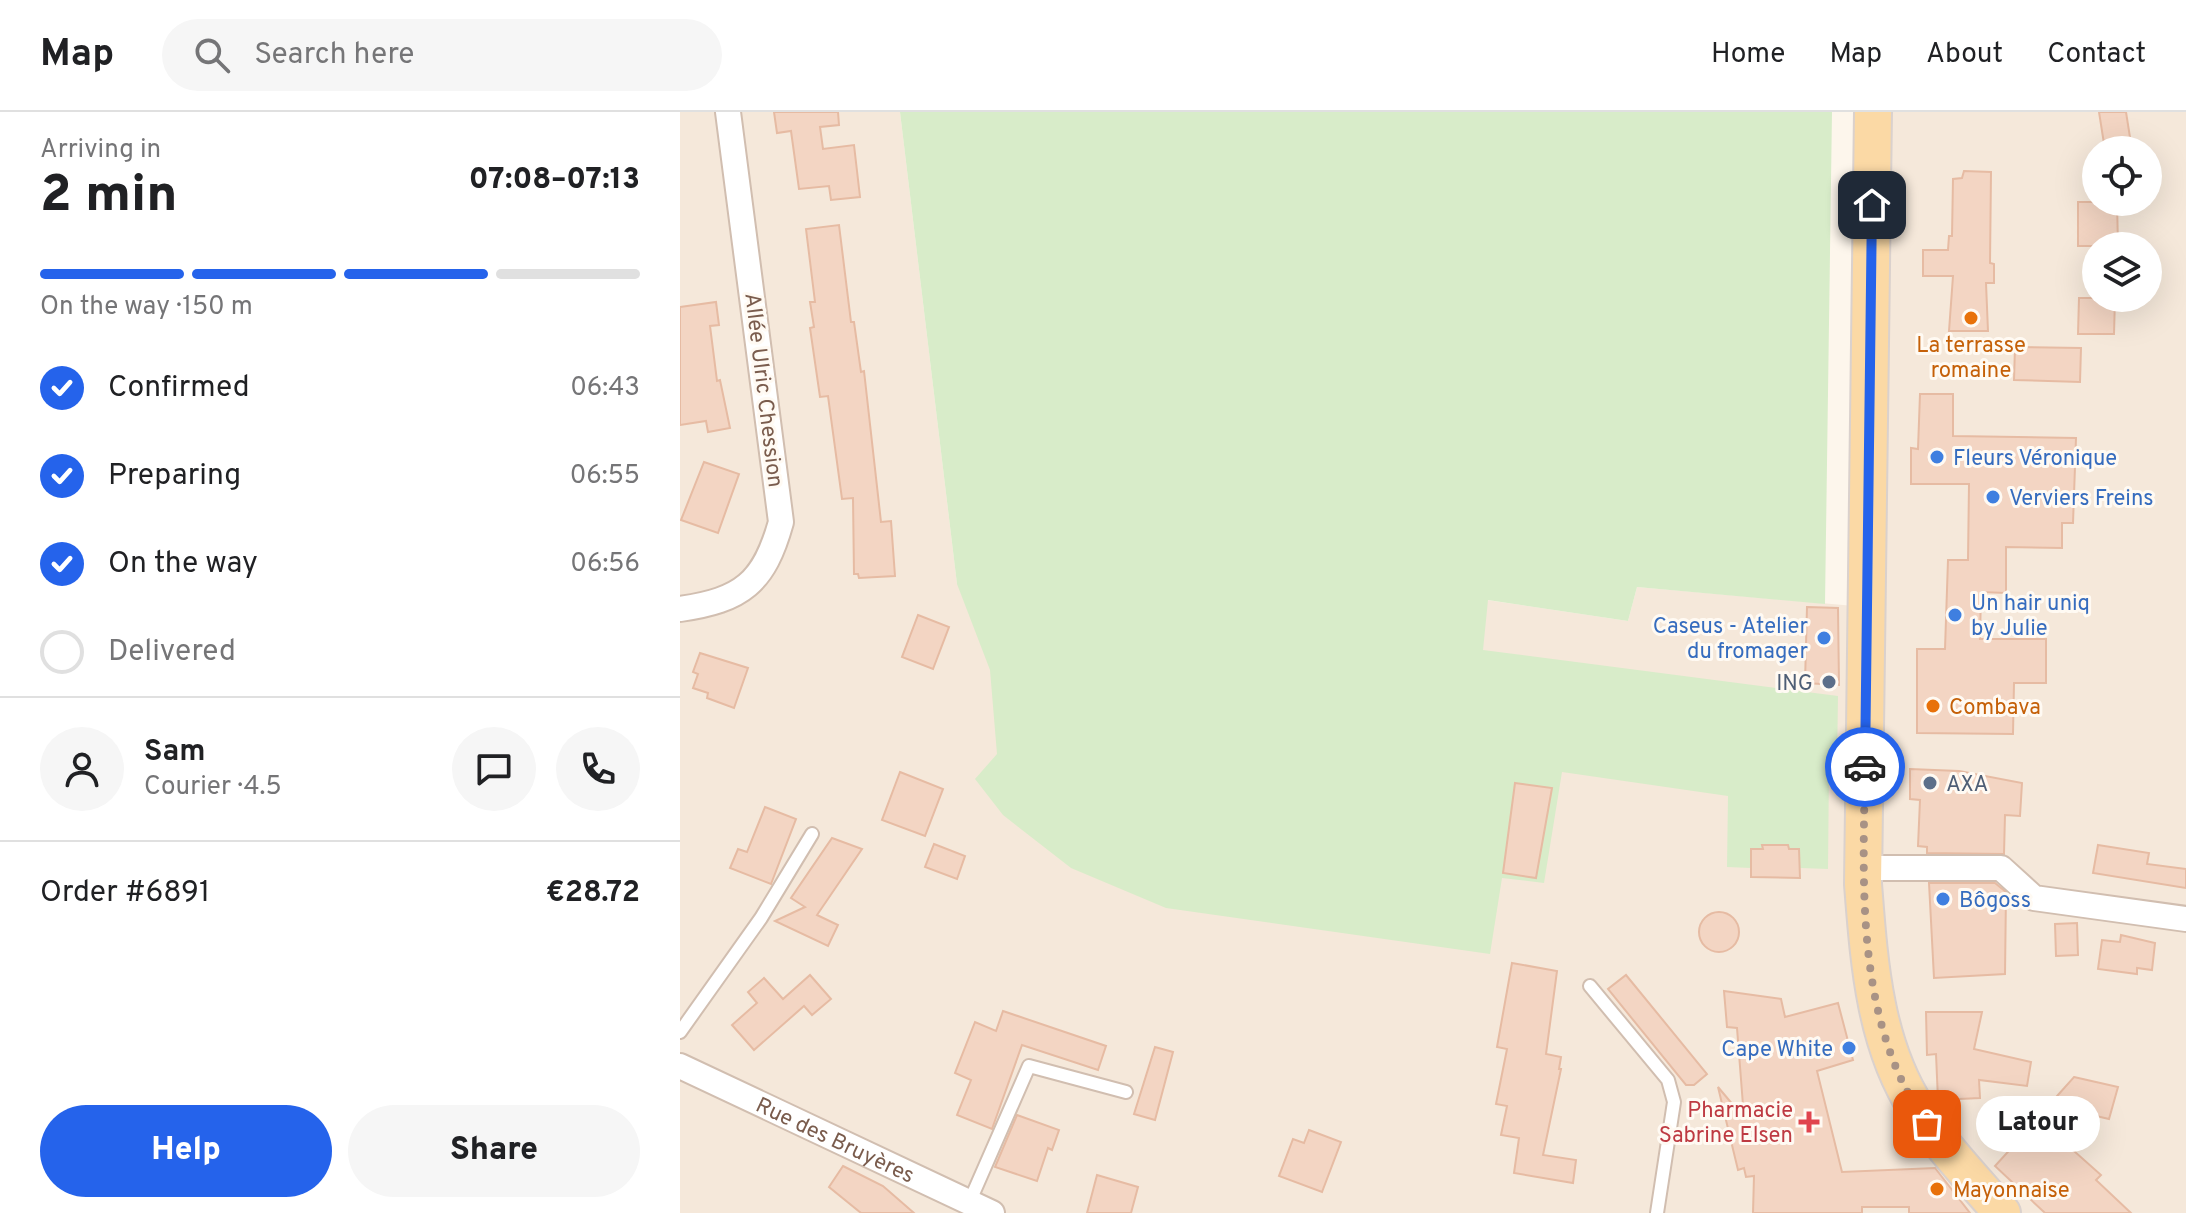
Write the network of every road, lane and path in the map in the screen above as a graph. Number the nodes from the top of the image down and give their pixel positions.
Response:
1 (728, 112) edge
2 (1873, 112) edge
3 (680, 609) edge
4 (812, 834) dead end
5 (1863, 876) junction
6 (2186, 919) edge
7 (1590, 986) dead end
8 (680, 1032) edge
9 (680, 1066) edge
10 (1126, 1092) dead end
11 (969, 1203) junction
12 (992, 1213) edge
13 (1657, 1213) edge
14 (2002, 1213) edge

1 - 3 street, Allée Ulric Chession
2 - 5 main road
4 - 8 lane
5 - 6 street
5 - 14 main road
7 - 13 lane
9 - 11 street, Rue des Bruyères
10 - 11 lane
11 - 12 street, Rue des Bruyères

